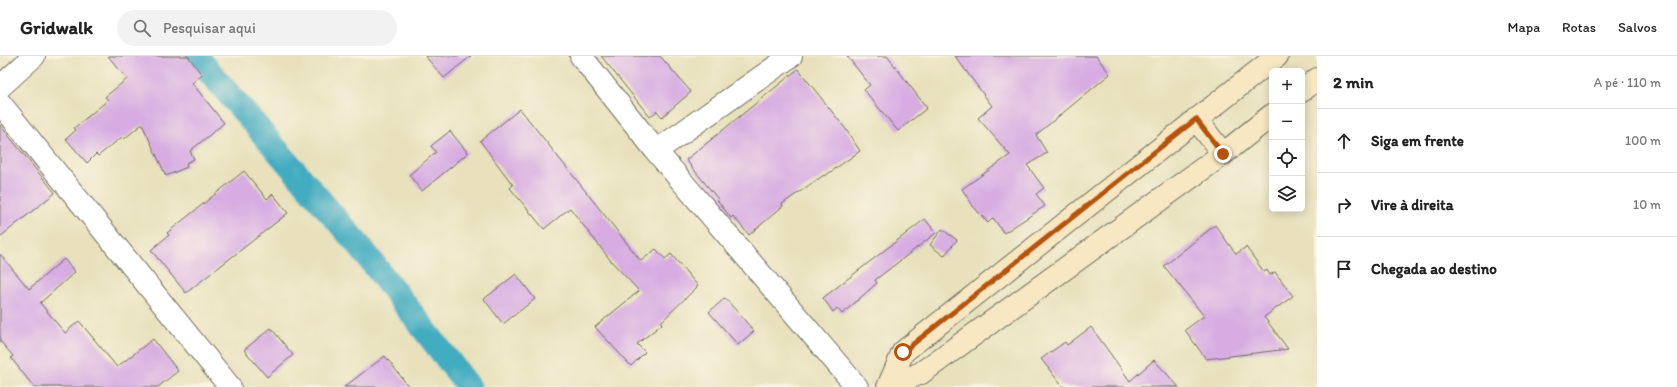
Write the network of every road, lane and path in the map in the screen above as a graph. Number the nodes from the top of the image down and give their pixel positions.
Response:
1 (34, 56) edge
2 (581, 56) edge
3 (791, 56) edge
4 (1276, 56) edge
5 (1317, 79) edge
6 (0, 86) edge
7 (1305, 89) edge
8 (0, 103) edge
9 (1269, 117) edge
10 (1196, 119) junction
11 (656, 152) junction
12 (1223, 154) junction
13 (230, 387) edge
14 (857, 387) edge
15 (888, 387) edge

1 - 6 street
2 - 11 street
3 - 11 street
4 - 10 street
5 - 7 street
8 - 13 street
9 - 12 street
10 - 12 street
10 - 15 street
11 - 14 street
12 - 15 street

